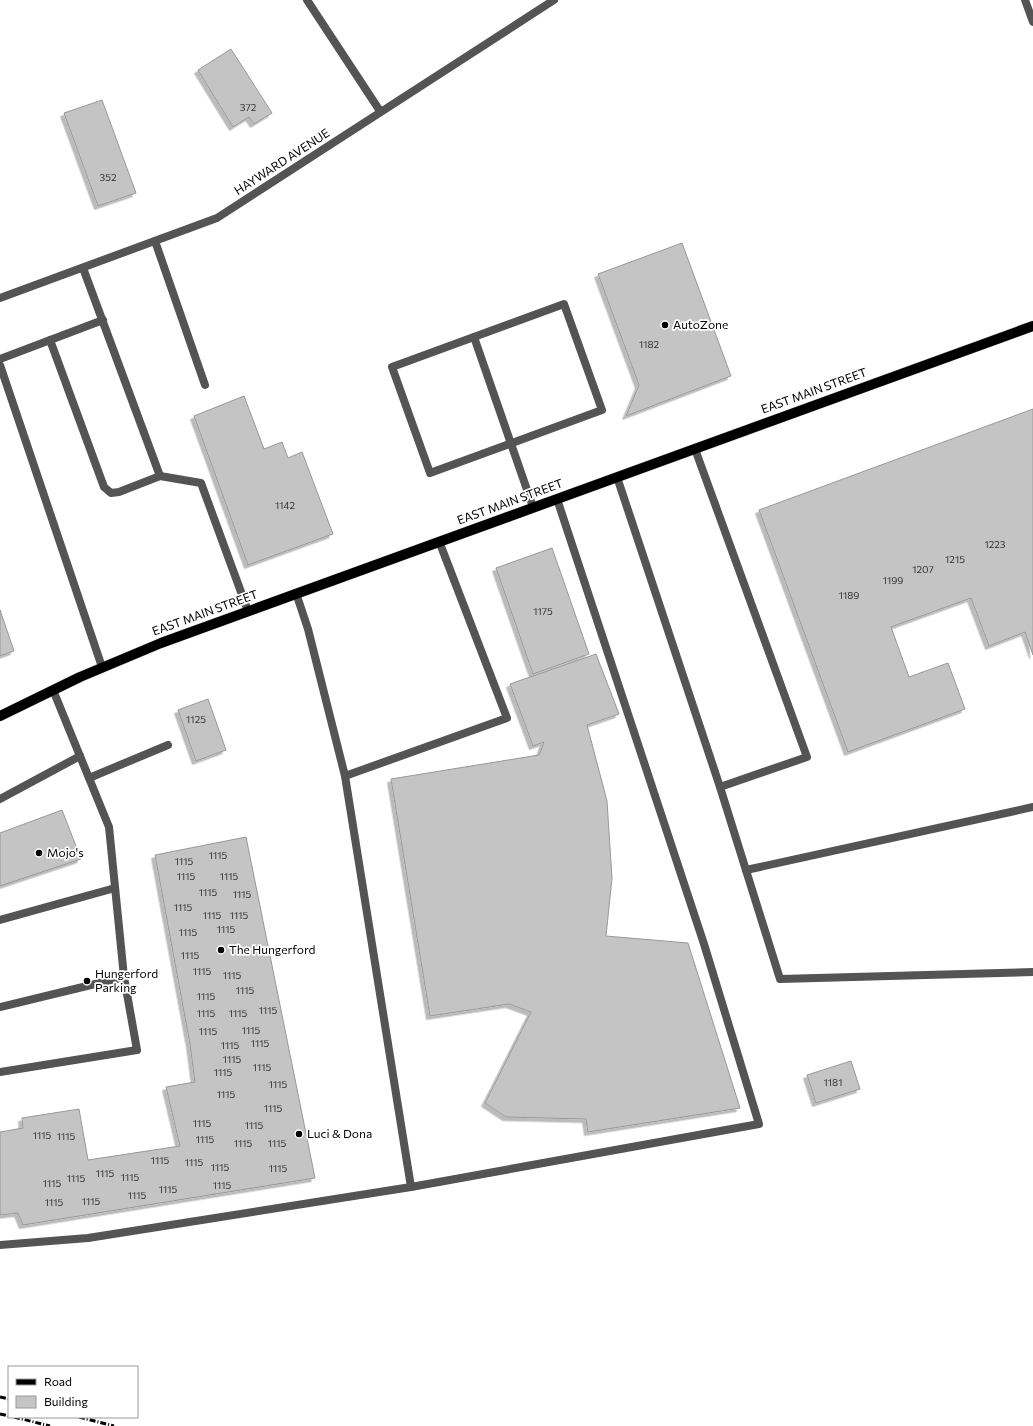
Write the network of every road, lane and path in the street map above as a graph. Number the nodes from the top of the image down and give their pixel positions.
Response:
1 (307, 0) edge
2 (554, 0) edge
3 (1025, 0) edge
4 (1033, 22) edge
5 (380, 111) junction
6 (155, 241) junction
7 (83, 268) junction
8 (0, 298) edge
9 (103, 320) junction
10 (1033, 326) edge
11 (474, 337) junction
12 (50, 340) junction
13 (0, 359) edge
14 (0, 365) edge
15 (205, 385) dead end
16 (510, 444) junction
17 (695, 449) junction
18 (160, 476) junction
19 (617, 477) junction
20 (557, 499) junction
21 (533, 507) junction
22 (439, 542) junction
23 (296, 593) junction
24 (248, 611) junction
25 (102, 667) junction
26 (53, 690) junction
27 (0, 716) edge
28 (168, 745) dead end
29 (80, 756) junction
30 (345, 776) junction
31 (89, 778) junction
32 (720, 787) junction
33 (0, 799) edge
34 (1033, 807) edge
35 (746, 870) junction
36 (115, 888) junction
37 (0, 920) edge
38 (1033, 972) edge
39 (124, 977) junction
40 (0, 1007) edge
41 (0, 1072) edge
42 (411, 1187) junction
43 (0, 1245) edge

1 - 5 street
2 - 5 street, HAYWARD AVENUE
3 - 4 street
5 - 6 street, HAYWARD AVENUE
6 - 7 street, HAYWARD AVENUE
6 - 15 street
7 - 8 street, HAYWARD AVENUE
7 - 9 street
9 - 12 street
9 - 18 street
10 - 17 main road, EAST MAIN STREET
11 - 16 street
11 - 16 street
11 - 16 street
12 - 13 street
12 - 18 street
14 - 25 street
16 - 21 street
17 - 19 main road, EAST MAIN STREET
17 - 32 street
18 - 24 street
19 - 20 main road, EAST MAIN STREET
19 - 32 street
20 - 21 main road, EAST MAIN STREET
20 - 42 street
21 - 22 main road, EAST MAIN STREET
22 - 23 main road, EAST MAIN STREET
22 - 30 street
23 - 24 main road, EAST MAIN STREET
23 - 30 street
24 - 25 main road, EAST MAIN STREET
25 - 26 main road, EAST MAIN STREET
26 - 27 main road, EAST MAIN STREET
26 - 29 street
28 - 31 street
29 - 31 street
29 - 33 street
30 - 42 street
31 - 36 street
32 - 35 street
34 - 35 street
35 - 38 street
36 - 37 street
36 - 39 street
39 - 40 street
39 - 41 street
42 - 43 street

